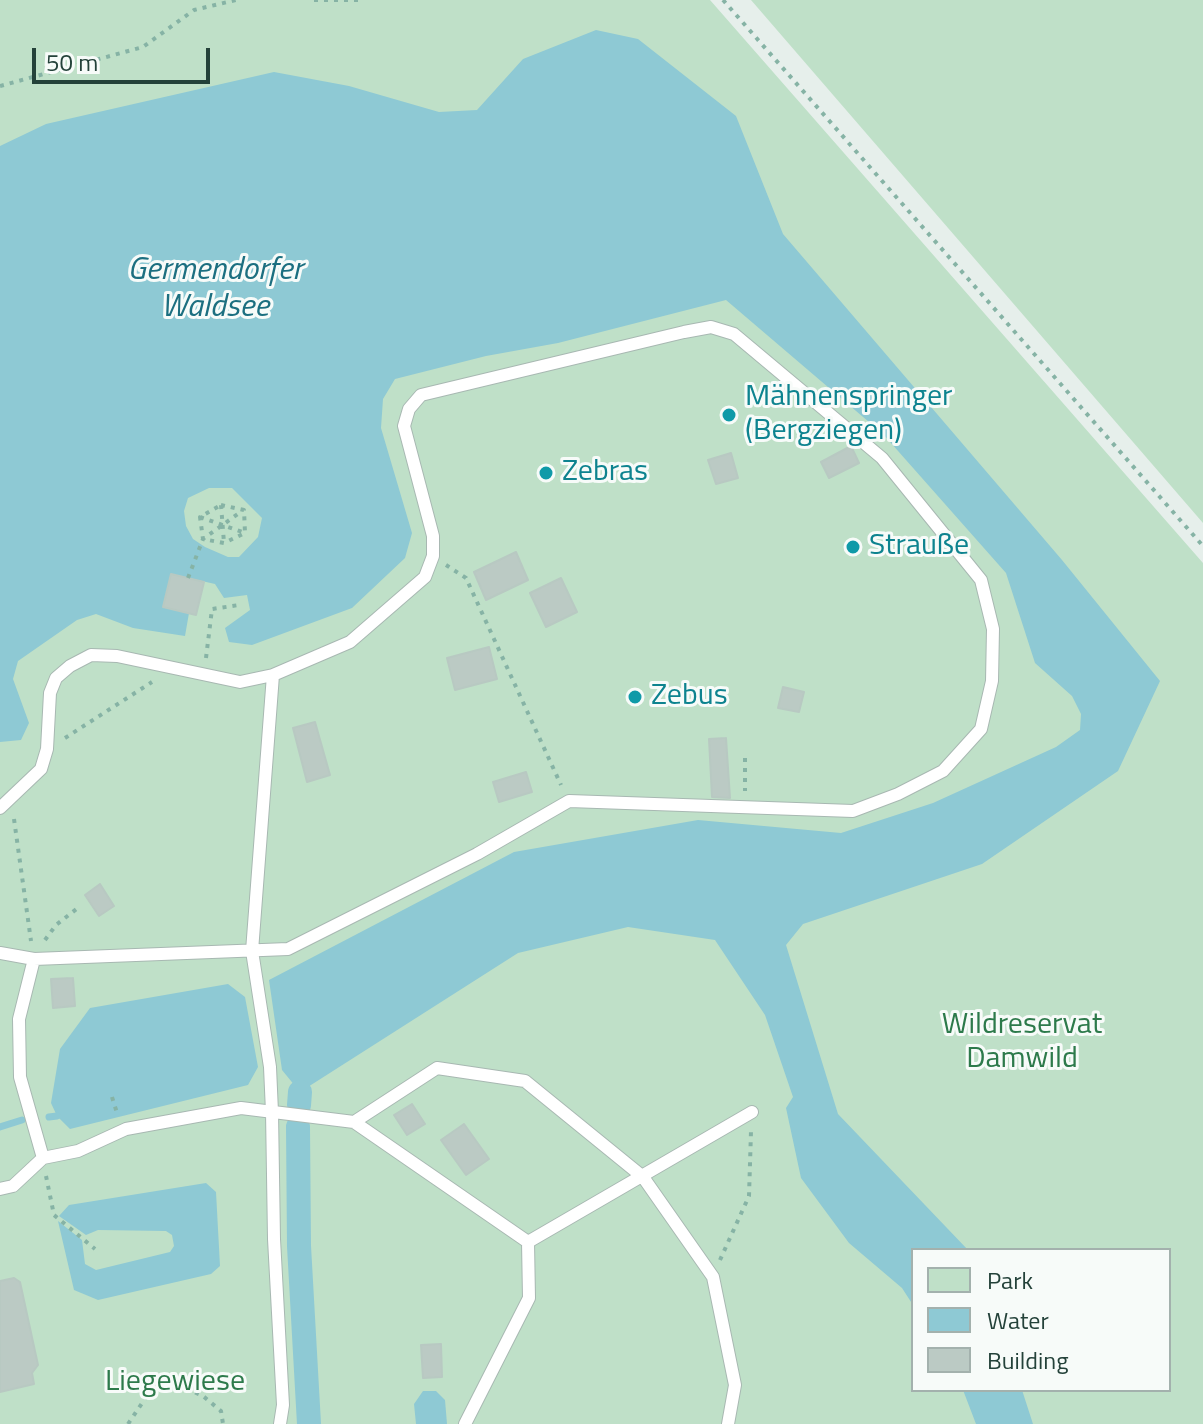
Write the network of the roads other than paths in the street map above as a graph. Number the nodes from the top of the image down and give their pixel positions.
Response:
1 (273, 675) junction
2 (0, 808) edge
3 (252, 951) junction
4 (0, 953) edge
5 (34, 959) junction
6 (272, 1112) junction
7 (752, 1112) road end
8 (354, 1122) junction
9 (43, 1158) junction
10 (643, 1177) junction
11 (0, 1189) edge
12 (528, 1242) junction
13 (280, 1424) edge
14 (465, 1424) edge
15 (728, 1424) edge

1 - 2 lane
1 - 3 lane
1 - 3 lane
3 - 5 lane
3 - 6 lane
4 - 5 lane
5 - 9 lane
6 - 8 lane
6 - 9 lane
6 - 13 lane
7 - 10 lane
8 - 10 lane
8 - 12 lane
9 - 11 lane
10 - 12 lane
10 - 15 lane
12 - 14 lane

